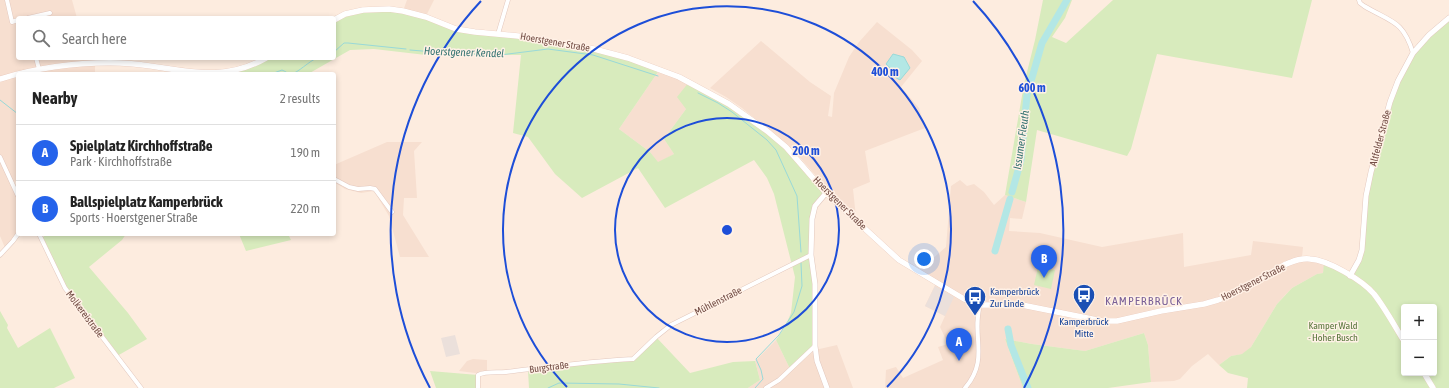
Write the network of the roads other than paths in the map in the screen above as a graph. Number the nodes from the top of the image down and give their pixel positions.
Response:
1 (7, 0) edge
2 (508, 0) edge
3 (1359, 0) edge
4 (50, 13) dead end
5 (43, 16) edge
6 (1449, 18) edge
7 (336, 19) edge
8 (16, 21) edge
9 (498, 34) junction
10 (1413, 53) junction
11 (37, 60) edge
12 (262, 60) edge
13 (39, 69) junction
14 (26, 72) edge
15 (198, 72) edge
16 (237, 72) edge
17 (16, 74) edge
18 (0, 78) edge
19 (0, 157) edge
20 (336, 180) edge
21 (16, 192) edge
22 (826, 193) junction
23 (392, 212) dead end
24 (17, 236) edge
25 (40, 236) edge
26 (0, 255) edge
27 (810, 255) junction
28 (1350, 276) junction
29 (980, 304) junction
30 (1401, 335) edge
31 (815, 346) junction
32 (633, 359) joint
33 (1426, 376) edge
34 (141, 388) edge
35 (478, 388) edge
36 (766, 388) edge
37 (827, 388) edge
38 (965, 388) edge
39 (1433, 388) edge

1 - 8 street
2 - 9 street
3 - 10 street
4 - 5 street
6 - 10 street, Altfelder Straße
7 - 9 main road, Hoerstgener Straße
9 - 22 main road, Hoerstgener Straße
10 - 28 street, Altfelder Straße
11 - 13 street
12 - 16 main road
13 - 14 main road
13 - 15 main road
17 - 18 main road
19 - 21 street
20 - 23 street
22 - 27 street
22 - 29 main road, Hoerstgener Straße
24 - 26 street
25 - 34 street, Molkereistraße
27 - 31 street
27 - 32 street, Mühlenstraße
28 - 29 main road, Hoerstgener Straße
28 - 30 main road, Hoerstgener Straße
29 - 38 street
31 - 36 street
31 - 37 street
32 - 35 street, Burgstraße
33 - 39 main road

